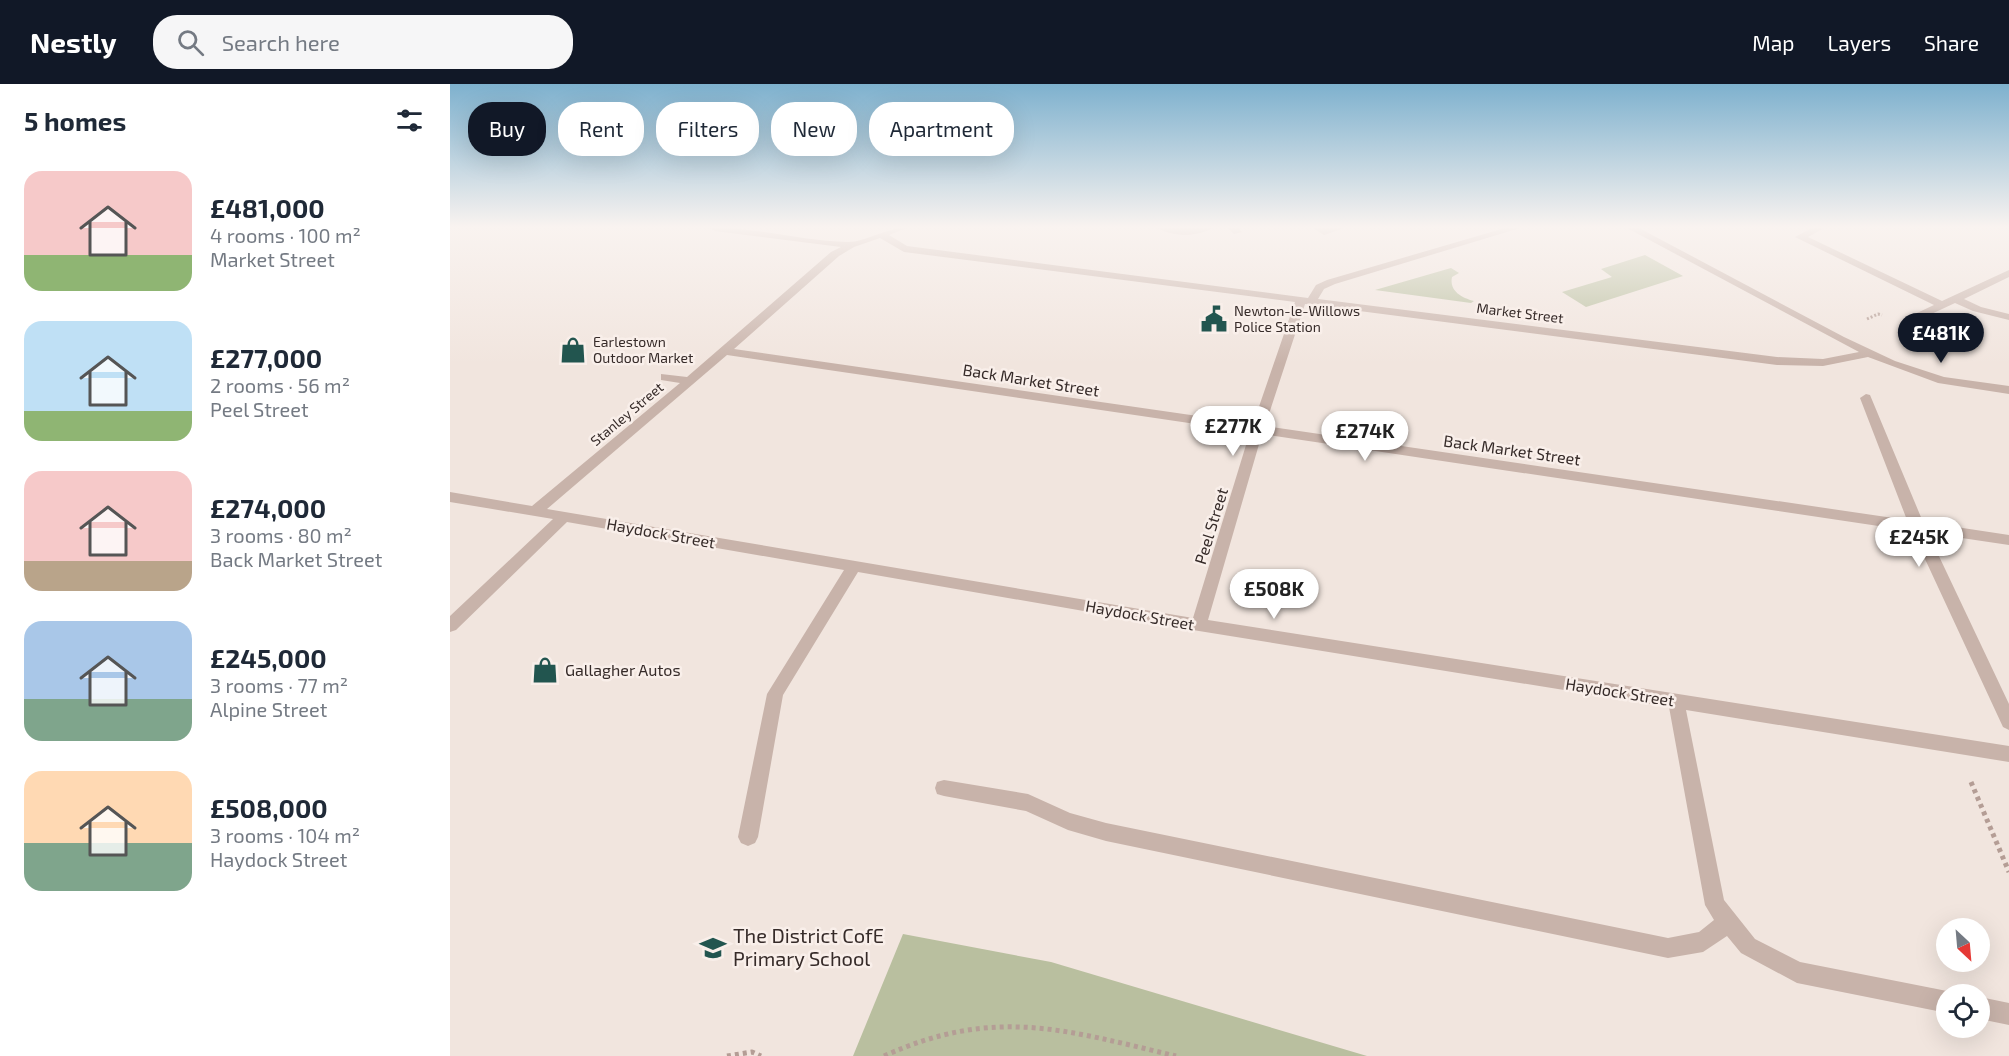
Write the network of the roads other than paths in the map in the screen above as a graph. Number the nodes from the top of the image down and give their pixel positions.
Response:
1 (813, 273) edge
2 (1096, 273) edge
3 (1360, 273) edge
4 (1718, 273) edge
5 (1877, 273) edge
6 (2009, 273) edge
7 (1954, 298) junction
8 (1306, 300) junction
9 (1941, 304) junction
10 (2009, 317) edge
11 (1908, 321) dead end
12 (724, 351) junction
13 (1868, 353) junction
14 (665, 377) dead end
15 (690, 381) junction
16 (2009, 390) edge
17 (1866, 398) dead end
18 (1257, 430) junction
19 (450, 497) edge
20 (535, 511) junction
21 (564, 517) junction
22 (1917, 526) junction
23 (2009, 540) edge
24 (854, 566) junction
25 (450, 626) edge
26 (1199, 626) junction
27 (1676, 701) junction
28 (2009, 722) edge
29 (2009, 754) edge
30 (944, 788) dead end
31 (748, 837) dead end
32 (1728, 922) junction
33 (1936, 1000) edge
34 (1990, 1010) edge
35 (2009, 1014) edge

1 - 12 street, Stanley Street
2 - 8 street, Market Street
3 - 8 street
4 - 13 street
5 - 9 street
6 - 7 street
7 - 9 street
7 - 10 street
8 - 13 street, Market Street
8 - 18 street, Peel Street
9 - 11 street
12 - 15 street, Stanley Street
12 - 18 street, Back Market Street
13 - 16 street
14 - 15 street
15 - 20 street, Stanley Street
17 - 22 street
18 - 22 street, Back Market Street
18 - 26 street, Peel Street
19 - 20 street, Haydock Street
20 - 21 street, Haydock Street
21 - 24 street, Haydock Street
21 - 25 street
22 - 23 street, Back Market Street
22 - 28 street
24 - 26 street, Haydock Street
24 - 31 street
26 - 27 street, Haydock Street
27 - 29 street, Haydock Street
27 - 32 street
30 - 32 street
32 - 33 street
34 - 35 street

